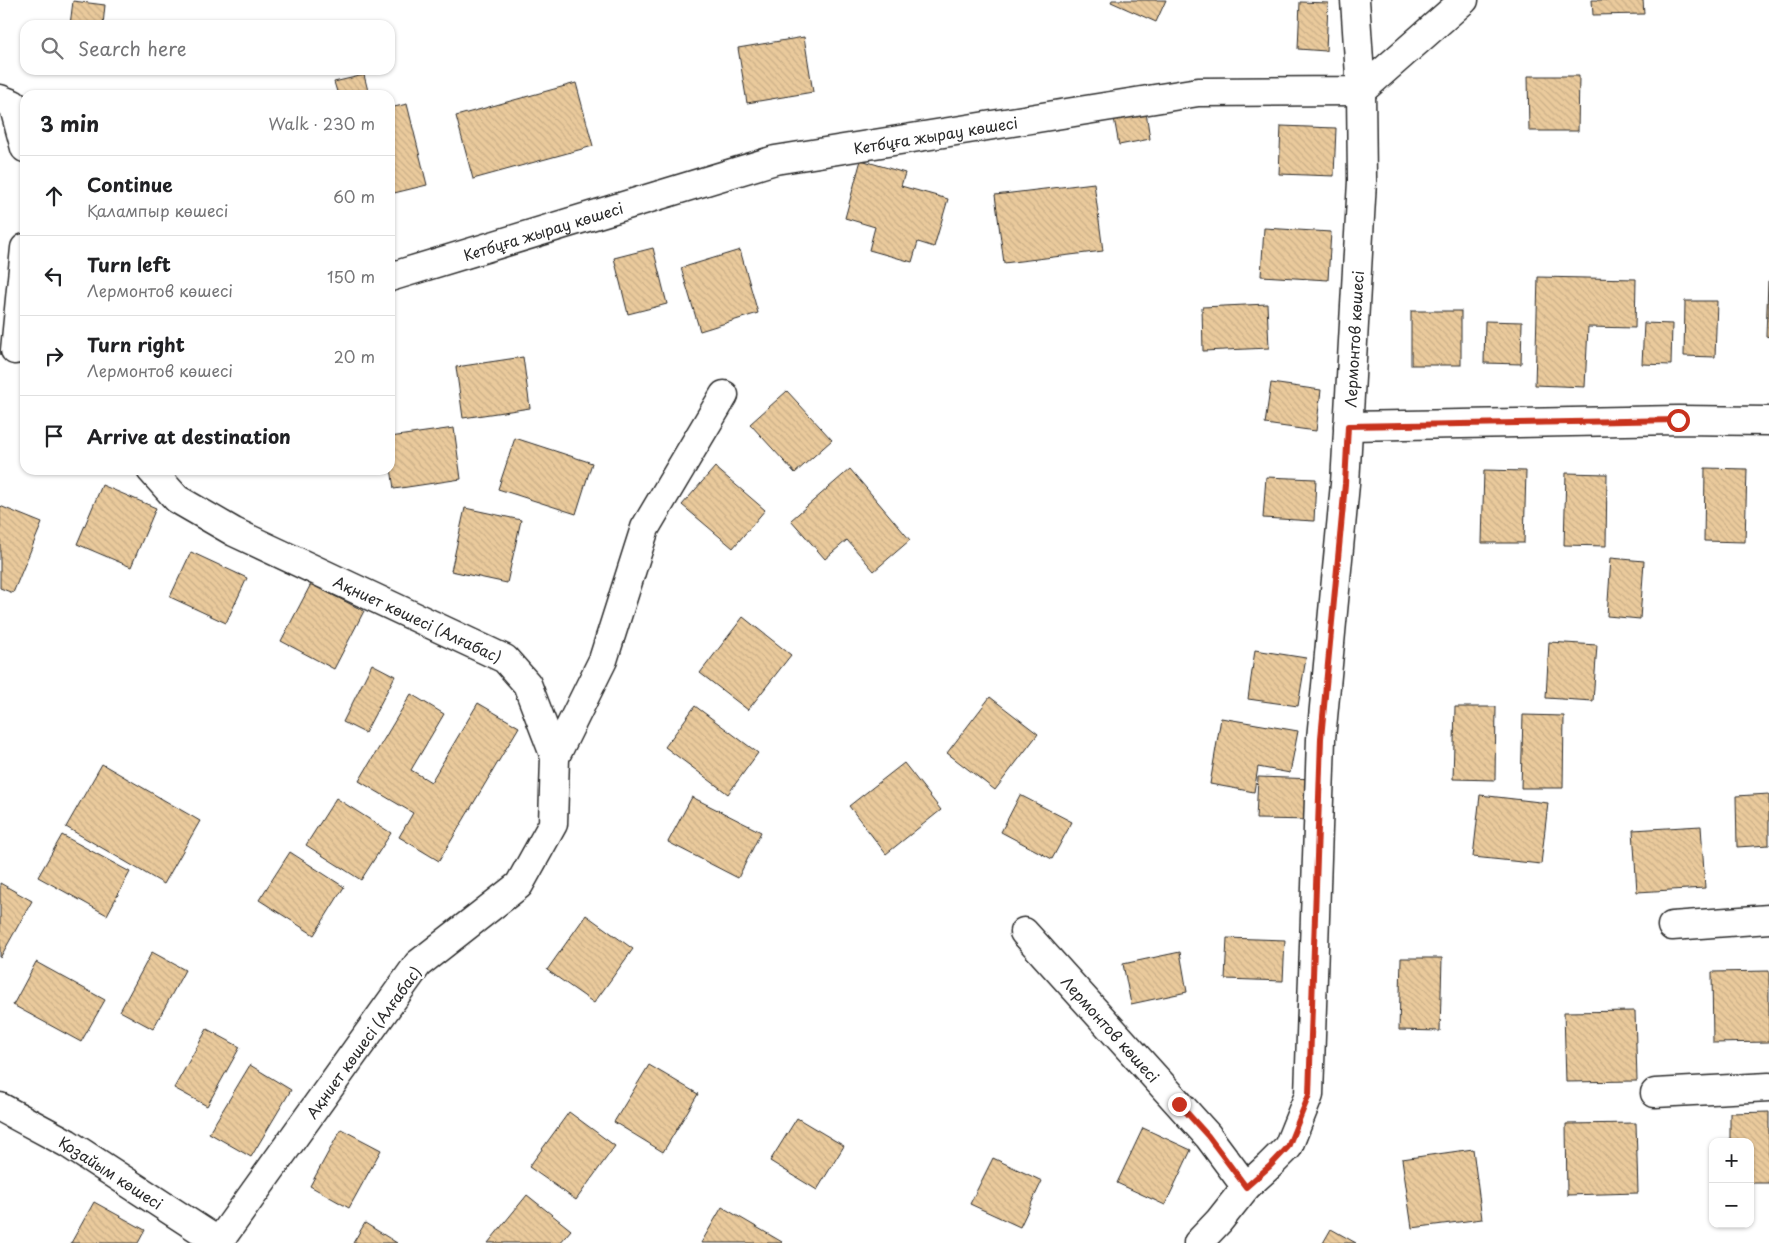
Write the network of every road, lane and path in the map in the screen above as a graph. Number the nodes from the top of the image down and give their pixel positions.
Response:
1 (1356, 0) edge
2 (1464, 0) edge
3 (1361, 91) junction
4 (0, 99) edge
5 (20, 130) edge
6 (395, 275) edge
7 (20, 290) edge
8 (13, 350) edge
9 (724, 395) dead end
10 (1769, 421) edge
11 (1348, 426) junction
12 (155, 475) edge
13 (555, 757) junction
14 (1769, 920) edge
15 (1672, 926) dead end
16 (1024, 932) dead end
17 (1769, 1087) edge
18 (1655, 1093) dead end
19 (0, 1107) edge
20 (1246, 1187) junction
21 (219, 1242) edge
22 (1198, 1243) edge

1 - 3 street, Лермонтов көшесі
2 - 3 street
3 - 6 street, Кетбұға жырау көшесі
3 - 11 street, Лермонтов көшесі
4 - 5 street
7 - 8 street
9 - 13 street
10 - 11 street
11 - 20 street, Лермонтов көшесі
12 - 13 street, Ақниет көшесі (Алғабас)
13 - 21 street, Ақниет көшесі (Алғабас)
14 - 15 street
16 - 20 street, Лермонтов көшесі
17 - 18 street
19 - 21 street, Қозайым көшесі
20 - 22 street

